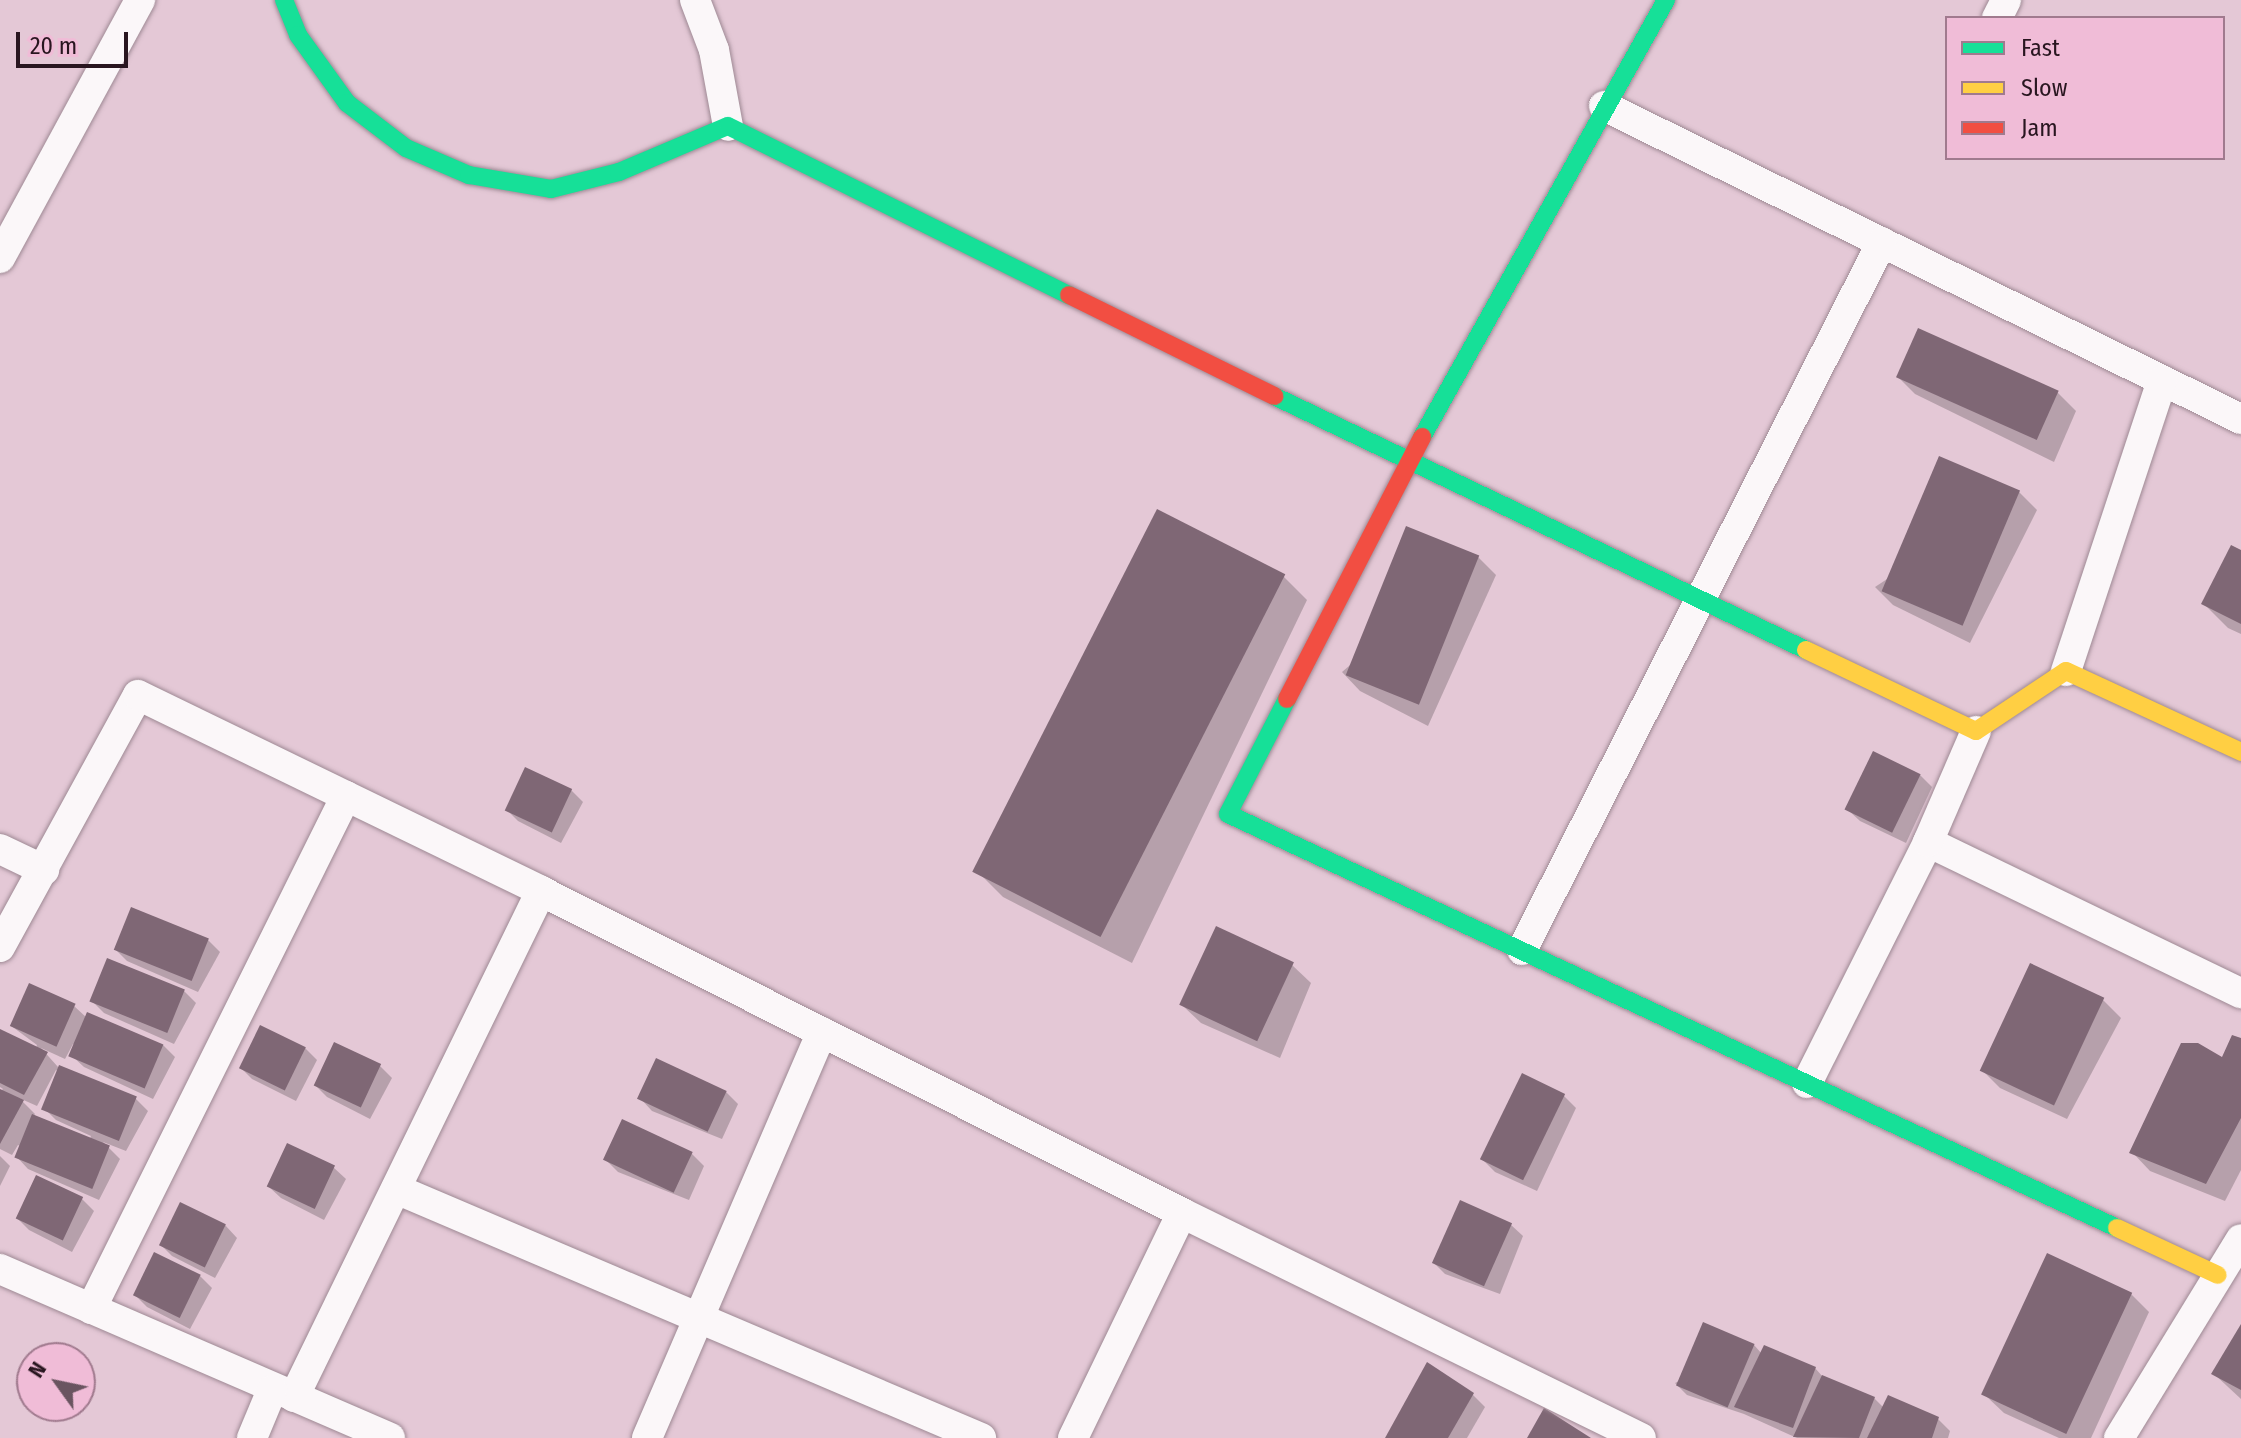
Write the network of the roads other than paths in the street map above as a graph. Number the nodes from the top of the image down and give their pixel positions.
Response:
1 (140, 0) edge
2 (284, 0) edge
3 (695, 0) edge
4 (1666, 0) edge
5 (1604, 106) junction
6 (728, 126) junction
7 (1882, 242) junction
8 (0, 258) edge
9 (2162, 380) junction
10 (2241, 419) edge
11 (1409, 461) junction
12 (1699, 599) junction
13 (2066, 671) junction
14 (1976, 731) junction
15 (2241, 752) edge
16 (346, 796) junction
17 (1928, 842) junction
18 (0, 849) edge
19 (44, 870) junction
20 (541, 891) junction
21 (0, 947) edge
22 (1522, 950) junction
23 (2241, 993) edge
24 (822, 1032) junction
25 (1807, 1083) junction
26 (396, 1189) junction
27 (1182, 1213) junction
28 (2241, 1239) edge
29 (0, 1269) edge
30 (2218, 1275) junction
31 (91, 1309) junction
32 (698, 1318) junction
33 (283, 1393) junction
34 (252, 1438) edge
35 (390, 1438) edge
36 (647, 1438) edge
37 (981, 1438) edge
38 (1073, 1438) edge
39 (1641, 1438) edge
40 (2119, 1438) edge

1 - 8 street
2 - 6 street
3 - 6 street
4 - 5 street
5 - 7 street
5 - 11 street
6 - 11 street
7 - 9 street
7 - 12 street
9 - 10 street
9 - 13 street
11 - 12 street
11 - 22 street
12 - 14 street
12 - 22 street
13 - 14 street
13 - 15 street
14 - 17 street
16 - 19 street
16 - 20 street
16 - 31 street
17 - 23 street
17 - 25 street
18 - 19 street
19 - 21 street
20 - 24 street
20 - 26 street
22 - 25 street
24 - 27 street
24 - 32 street
25 - 30 street
26 - 32 street
26 - 33 street
27 - 38 street
27 - 39 street
28 - 30 street
29 - 31 street
30 - 40 street
31 - 33 street
32 - 36 street
32 - 37 street
33 - 34 street
33 - 35 street

